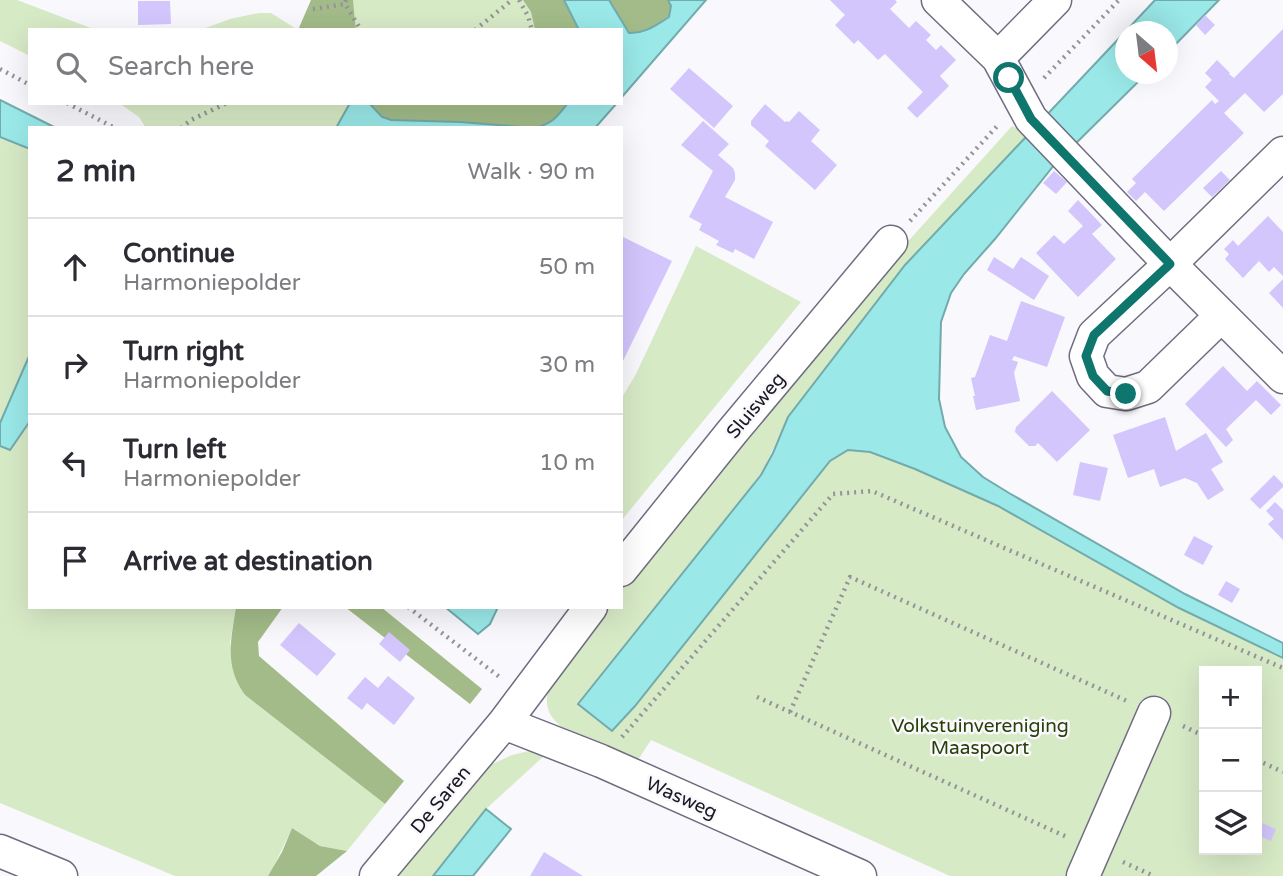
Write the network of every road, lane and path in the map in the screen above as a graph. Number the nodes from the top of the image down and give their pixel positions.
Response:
1 (512, 0) edge
2 (519, 0) edge
3 (939, 0) edge
4 (1055, 0) edge
5 (345, 2) edge
6 (313, 9) dead end
7 (360, 28) edge
8 (477, 28) edge
9 (531, 28) edge
10 (998, 58) junction
11 (0, 69) edge
12 (28, 84) edge
13 (71, 105) edge
14 (223, 105) edge
15 (111, 126) edge
16 (184, 126) edge
17 (1283, 153) edge
18 (891, 242) dead end
19 (1170, 264) junction
20 (1221, 316) junction
21 (1283, 376) edge
22 (623, 568) edge
23 (411, 609) edge
24 (589, 609) edge
25 (1283, 668) edge
26 (524, 696) junction
27 (757, 697) dead end
28 (790, 712) junction
29 (1154, 713) junction
30 (503, 723) junction
31 (1199, 734) edge
32 (601, 761) junction
33 (1262, 762) edge
34 (1283, 772) edge
35 (0, 851) edge
36 (1089, 863) edge
37 (61, 876) edge
38 (376, 876) edge
39 (860, 876) edge
40 (1154, 876) edge

1 - 8 path
2 - 9 path
3 - 10 street
4 - 10 street
5 - 6 path
5 - 7 path
10 - 19 street
11 - 12 path
13 - 15 path
14 - 16 path
17 - 19 street
18 - 22 street, Sluisweg
19 - 20 street
19 - 20 street
20 - 21 street
23 - 26 path
24 - 26 street
25 - 32 path
26 - 30 street
27 - 28 path
28 - 29 path
28 - 36 path
29 - 31 path
29 - 36 street
30 - 32 street, Wasweg
30 - 38 street, De Saren
32 - 39 street, Wasweg
33 - 34 path
35 - 37 street
36 - 40 path

